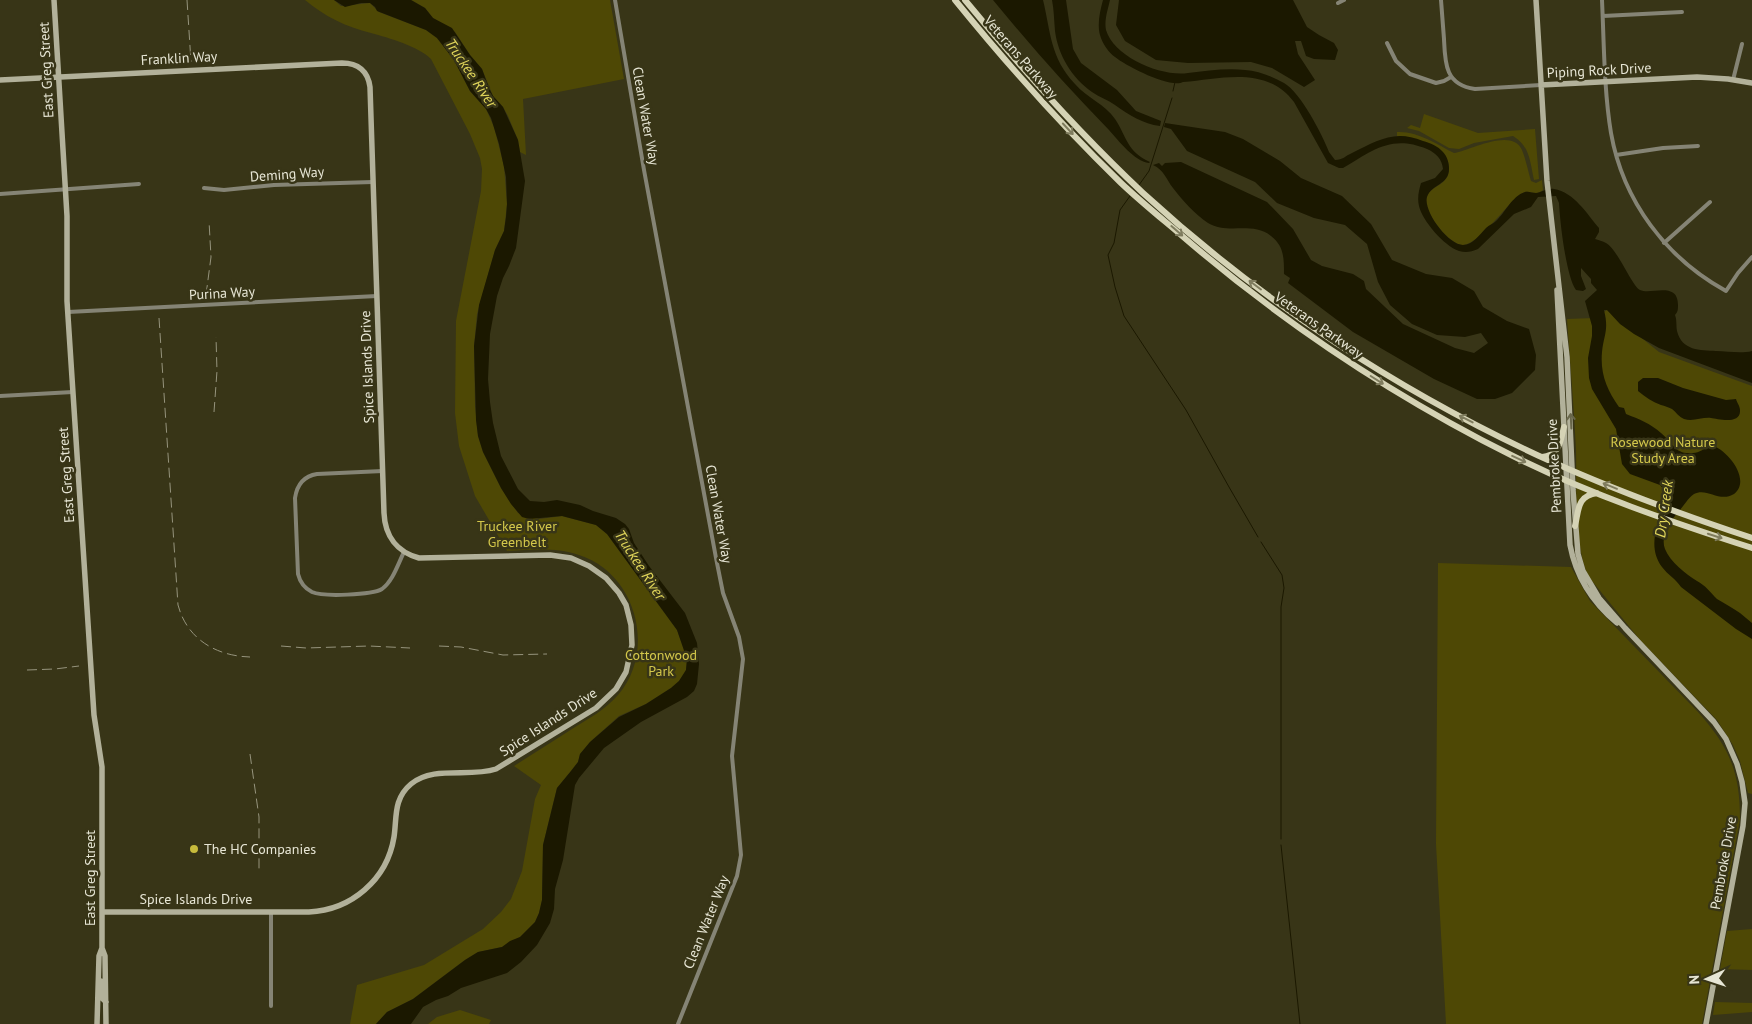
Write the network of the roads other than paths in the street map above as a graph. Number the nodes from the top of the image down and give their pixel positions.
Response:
1 (54, 0) edge
2 (615, 0) edge
3 (955, 0) edge
4 (965, 0) edge
5 (1344, 0) edge
6 (1441, 0) edge
7 (1536, 0) edge
8 (1602, 0) edge
9 (1338, 3) dead end
10 (1682, 12) dead end
11 (1603, 16) junction
12 (1387, 43) dead end
13 (1742, 44) dead end
14 (358, 66) joint
15 (1451, 76) junction
16 (59, 77) junction
17 (0, 80) edge
18 (1733, 80) junction
19 (1607, 82) junction
20 (1752, 83) edge
21 (1541, 86) junction
22 (1698, 146) dead end
23 (1616, 155) junction
24 (373, 182) junction
25 (138, 184) dead end
26 (204, 188) dead end
27 (66, 190) junction
28 (0, 194) edge
29 (1710, 202) dead end
30 (1664, 243) junction
31 (1752, 257) edge
32 (1559, 284) junction
33 (377, 296) junction
34 (68, 312) junction
35 (73, 392) junction
36 (0, 396) edge
37 (1564, 427) junction
38 (1542, 457) junction
39 (1570, 469) junction
40 (383, 471) junction
41 (1570, 482) junction
42 (1596, 493) junction
43 (1576, 526) junction
44 (1752, 538) edge
45 (1752, 548) edge
46 (404, 552) junction
47 (1624, 628) junction
48 (102, 912) junction
49 (271, 912) junction
50 (102, 948) junction
51 (98, 971) junction
52 (106, 1002) junction
53 (271, 1006) dead end
54 (96, 1024) edge
55 (106, 1024) edge
56 (678, 1024) edge
57 (1706, 1024) edge

1 - 16 street, East Greg Street
2 - 56 street, Clean Water Way
3 -> 41 main road, Veterans Parkway
38 -> 4 main road, Veterans Parkway
5 - 9 street
6 - 15 street
7 - 21 street, Pembroke Drive
8 - 11 street
10 - 11 street
11 - 19 street
12 - 15 street
13 - 18 street
14 - 16 street, Franklin Way
14 - 24 street, Spice Islands Drive
15 - 21 street, Piping Rock Drive
16 - 17 street, Franklin Way
16 - 27 street, East Greg Street
18 - 19 street, Piping Rock Drive
18 - 20 street, Piping Rock Drive
19 - 21 street, Piping Rock Drive
19 - 23 street
21 - 32 street, Pembroke Drive
22 - 23 street
23 - 30 street
24 - 26 street, Deming Way
24 - 33 street, Spice Islands Drive
25 - 27 street
27 - 28 street
27 - 34 street, East Greg Street
29 - 30 street
30 - 31 street
32 - 37 street, Pembroke Drive
39 -> 32 street, Pembroke Drive
33 - 34 street, Purina Way
33 - 40 street, Spice Islands Drive
34 - 35 street, East Greg Street
35 - 36 street
35 - 48 street, East Greg Street
37 - 38 main road
37 - 39 street, Pembroke Drive
38 - 39 main road, Veterans Parkway
39 - 41 street, Pembroke Drive
44 -> 39 main road, Veterans Parkway
40 - 46 street, Spice Islands Drive
40 - 46 street
41 - 42 main road, Veterans Parkway
41 - 43 street, Pembroke Drive
41 - 47 street, Pembroke Drive
42 - 43 main road
42 -> 45 main road, Veterans Parkway
43 - 47 street, Pembroke Drive
46 - 49 street, Spice Islands Drive
47 - 57 street, Pembroke Drive
48 - 49 street, Spice Islands Drive
48 - 50 street, East Greg Street
49 - 53 street
50 - 51 street, East Greg Street
50 - 52 street, East Greg Street
51 - 52 street
51 - 54 street, East Greg Street
52 - 55 street, East Greg Street

